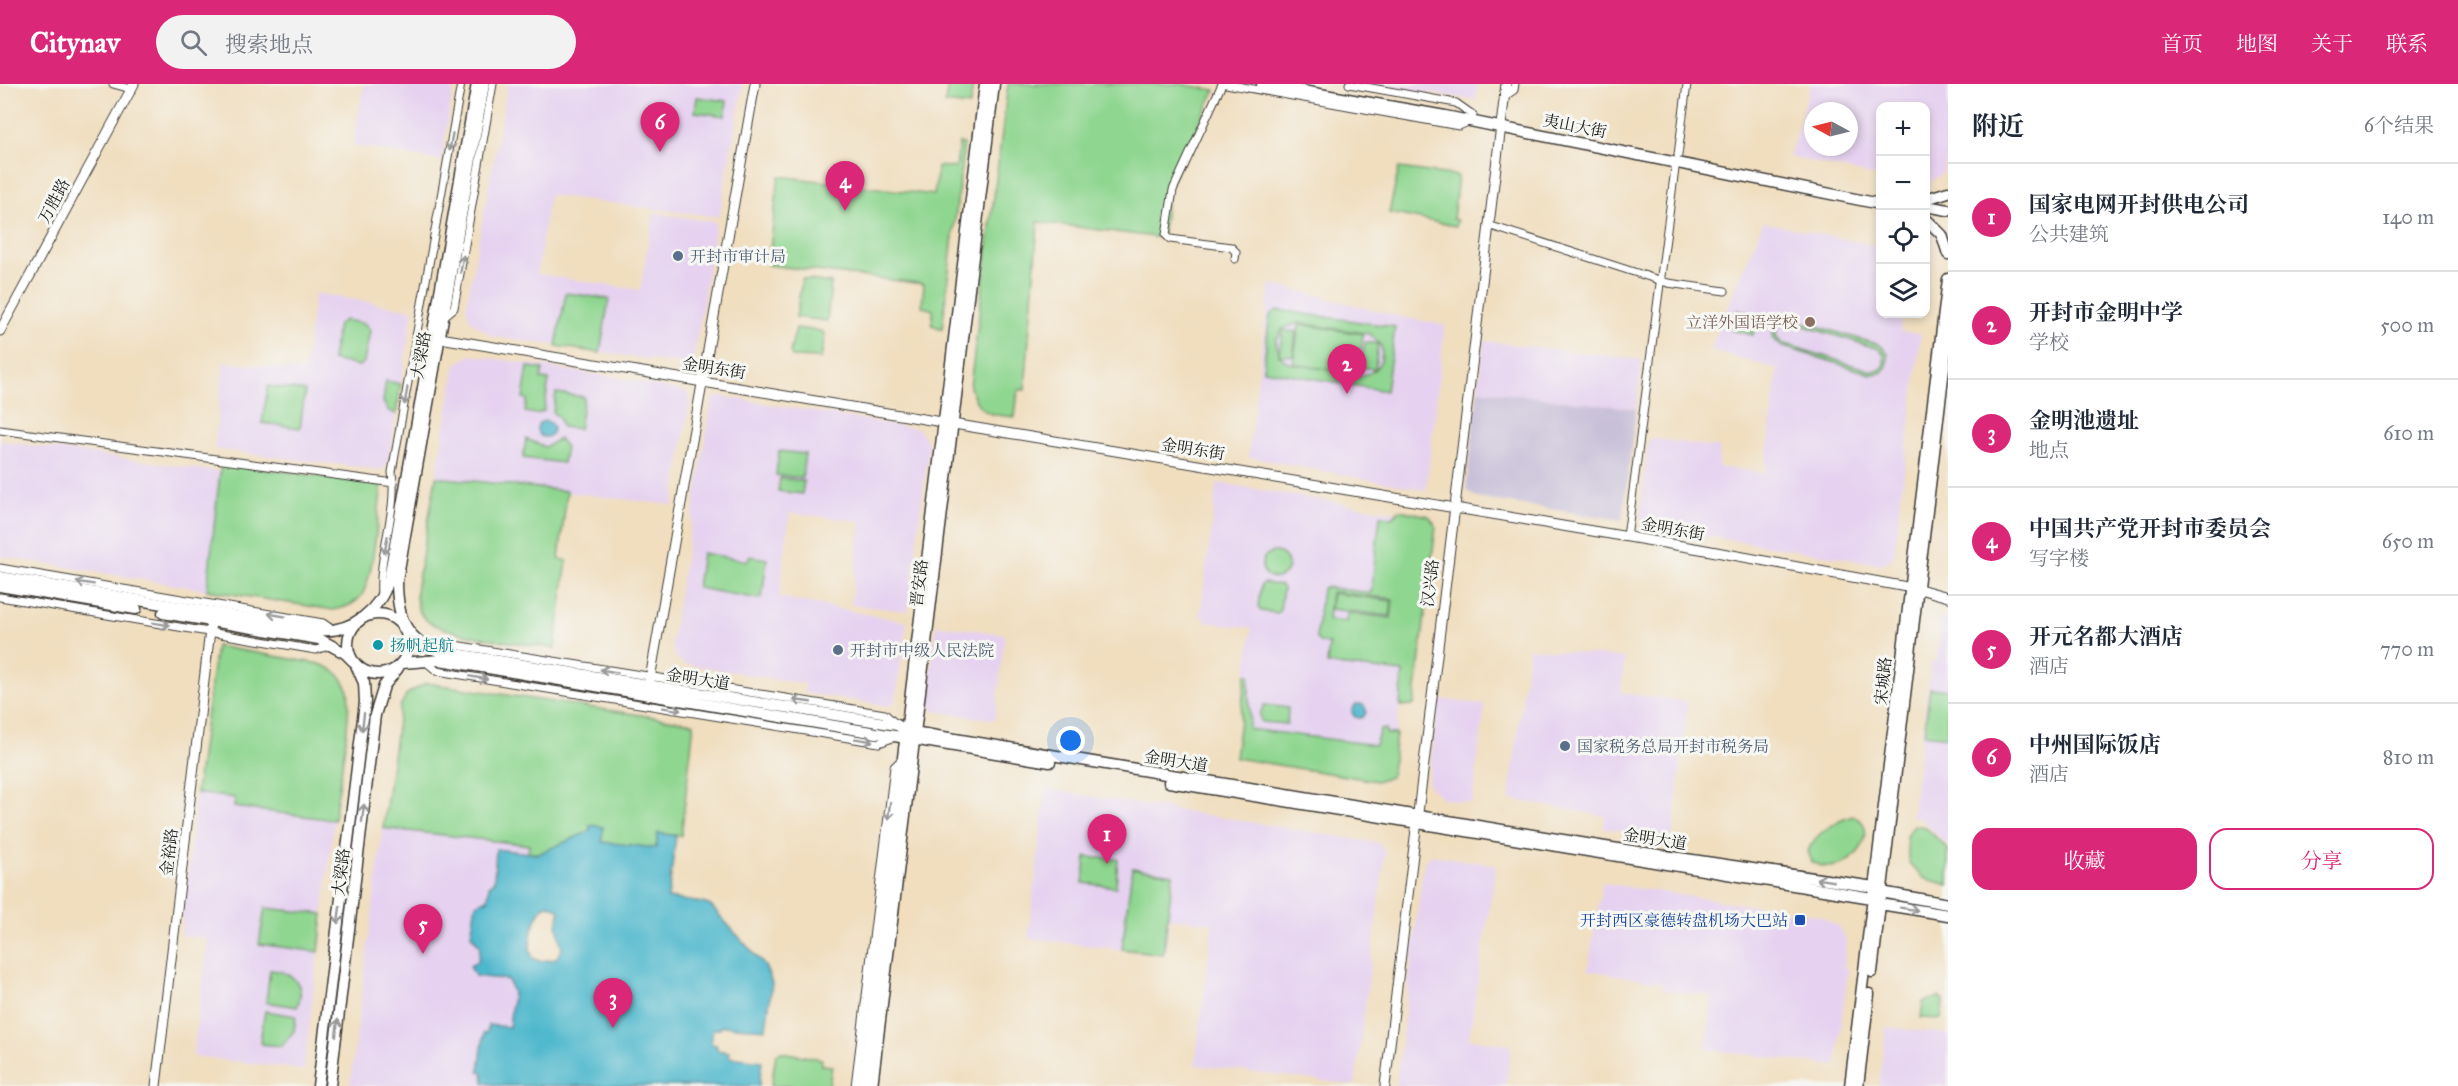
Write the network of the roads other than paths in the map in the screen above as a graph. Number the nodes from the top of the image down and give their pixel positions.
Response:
1 (113, 84) edge
2 (461, 84) edge
3 (477, 84) edge
4 (484, 84) edge
5 (494, 84) edge
6 (755, 84) edge
7 (985, 84) edge
8 (994, 84) edge
9 (1224, 84) edge
10 (1262, 84) edge
11 (1301, 84) edge
12 (1349, 84) edge
13 (1501, 84) edge
14 (1506, 84) edge
15 (1515, 84) edge
16 (1687, 84) edge
17 (133, 87) edge
18 (1504, 96) junction
19 (1472, 118) junction
20 (1499, 123) junction
21 (1677, 158) junction
22 (1948, 192) edge
23 (1876, 196) edge
24 (1930, 198) edge
25 (1876, 203) edge
26 (1930, 207) edge
27 (1948, 210) edge
28 (1930, 214) edge
29 (1948, 217) edge
30 (1930, 223) edge
31 (1488, 225) junction
32 (1948, 254) edge
33 (1235, 259) dead end
34 (1948, 279) edge
35 (1660, 280) junction
36 (1725, 291) dead end
37 (443, 317) junction
38 (0, 331) edge
39 (1948, 335) edge
40 (436, 338) junction
41 (1946, 368) edge
42 (703, 381) junction
43 (949, 422) junction
44 (0, 430) edge
45 (394, 483) junction
46 (1452, 507) junction
47 (1627, 537) junction
48 (0, 568) edge
49 (0, 577) edge
50 (0, 585) edge
51 (1913, 588) junction
52 (0, 597) edge
53 (1948, 597) edge
54 (381, 598) junction
55 (361, 620) junction
56 (211, 627) junction
57 (333, 630) junction
58 (405, 630) junction
59 (425, 661) junction
60 (355, 663) junction
61 (400, 665) junction
62 (649, 686) junction
63 (906, 734) junction
64 (904, 758) junction
65 (1415, 819) junction
66 (1877, 895) junction
67 (1948, 904) edge
68 (1948, 915) edge
69 (156, 1086) edge
70 (318, 1086) edge
71 (330, 1086) edge
72 (855, 1086) edge
73 (863, 1086) edge
74 (872, 1086) edge
75 (1382, 1086) edge
76 (1850, 1086) edge
77 (1858, 1086) edge

1 - 17 street
2 -> 45 street
3 - 40 main road, 大梁路
4 - 37 main road, 大梁路
37 -> 5 street
6 - 42 street
7 - 43 main road, 晋安路
8 - 43 main road, 晋安路
9 - 19 street
9 - 33 street
10 - 19 main road, 夷山大街
11 - 19 main road, 夷山大街
12 - 19 street
13 - 20 street, 汉兴路
14 - 18 street, 汉兴路
15 - 18 street
16 - 21 street
17 - 38 street, 万胜路
18 - 20 street, 汉兴路
19 - 20 main road, 夷山大街
20 - 21 main road, 夷山大街
20 - 31 street, 汉兴路
20 - 46 street, 汉兴路
21 - 23 main road, 夷山大街
21 - 25 main road, 夷山大街
21 - 35 street
22 - 24 main road
26 - 27 main road
28 - 29 main road
30 - 32 main road
31 - 35 street
31 - 46 street, 汉兴路
34 - 51 main road, 宋城路
35 - 36 street
35 - 47 street
37 - 40 main road, 大梁路
39 - 41 main road, 宋城路
40 - 42 street, 金明东街
40 - 54 main road, 大梁路
40 - 58 main road, 大梁路
41 - 51 main road, 宋城路
42 - 43 street, 金明东街
42 - 62 street
43 - 46 street, 金明东街
43 - 63 main road, 晋安路
44 - 45 street
45 -> 54 street
46 - 47 street, 金明东街
46 - 65 street, 汉兴路
47 - 51 street, 金明东街
57 -> 48 street
49 - 57 main road
50 - 56 main road
51 - 53 street, 金明东街
51 - 66 main road, 宋城路
52 -> 56 street
54 - 55 main road, 大梁路
55 - 57 main road
55 - 58 main road
55 - 60 main road
56 - 60 main road
56 - 69 street, 金裕路
58 - 61 main road
62 -> 58 main road, 金明大道
59 - 61 main road, 金明大道
59 - 62 main road, 金明大道
59 -> 63 street
60 - 61 main road
60 -> 70 main road, 大梁路
71 -> 61 main road, 大梁路
62 - 63 main road, 金明大道
63 -> 62 street
63 - 64 main road, 晋安路
63 - 65 main road, 金明大道
63 - 74 main road, 晋安路
64 -> 72 street
64 - 73 main road, 晋安路
65 - 66 main road, 金明大道
65 - 75 street, 汉兴路
66 - 67 main road, 金明大道
66 -> 68 main road, 金明大道
66 - 76 main road, 宋城路
66 - 77 main road, 宋城路

